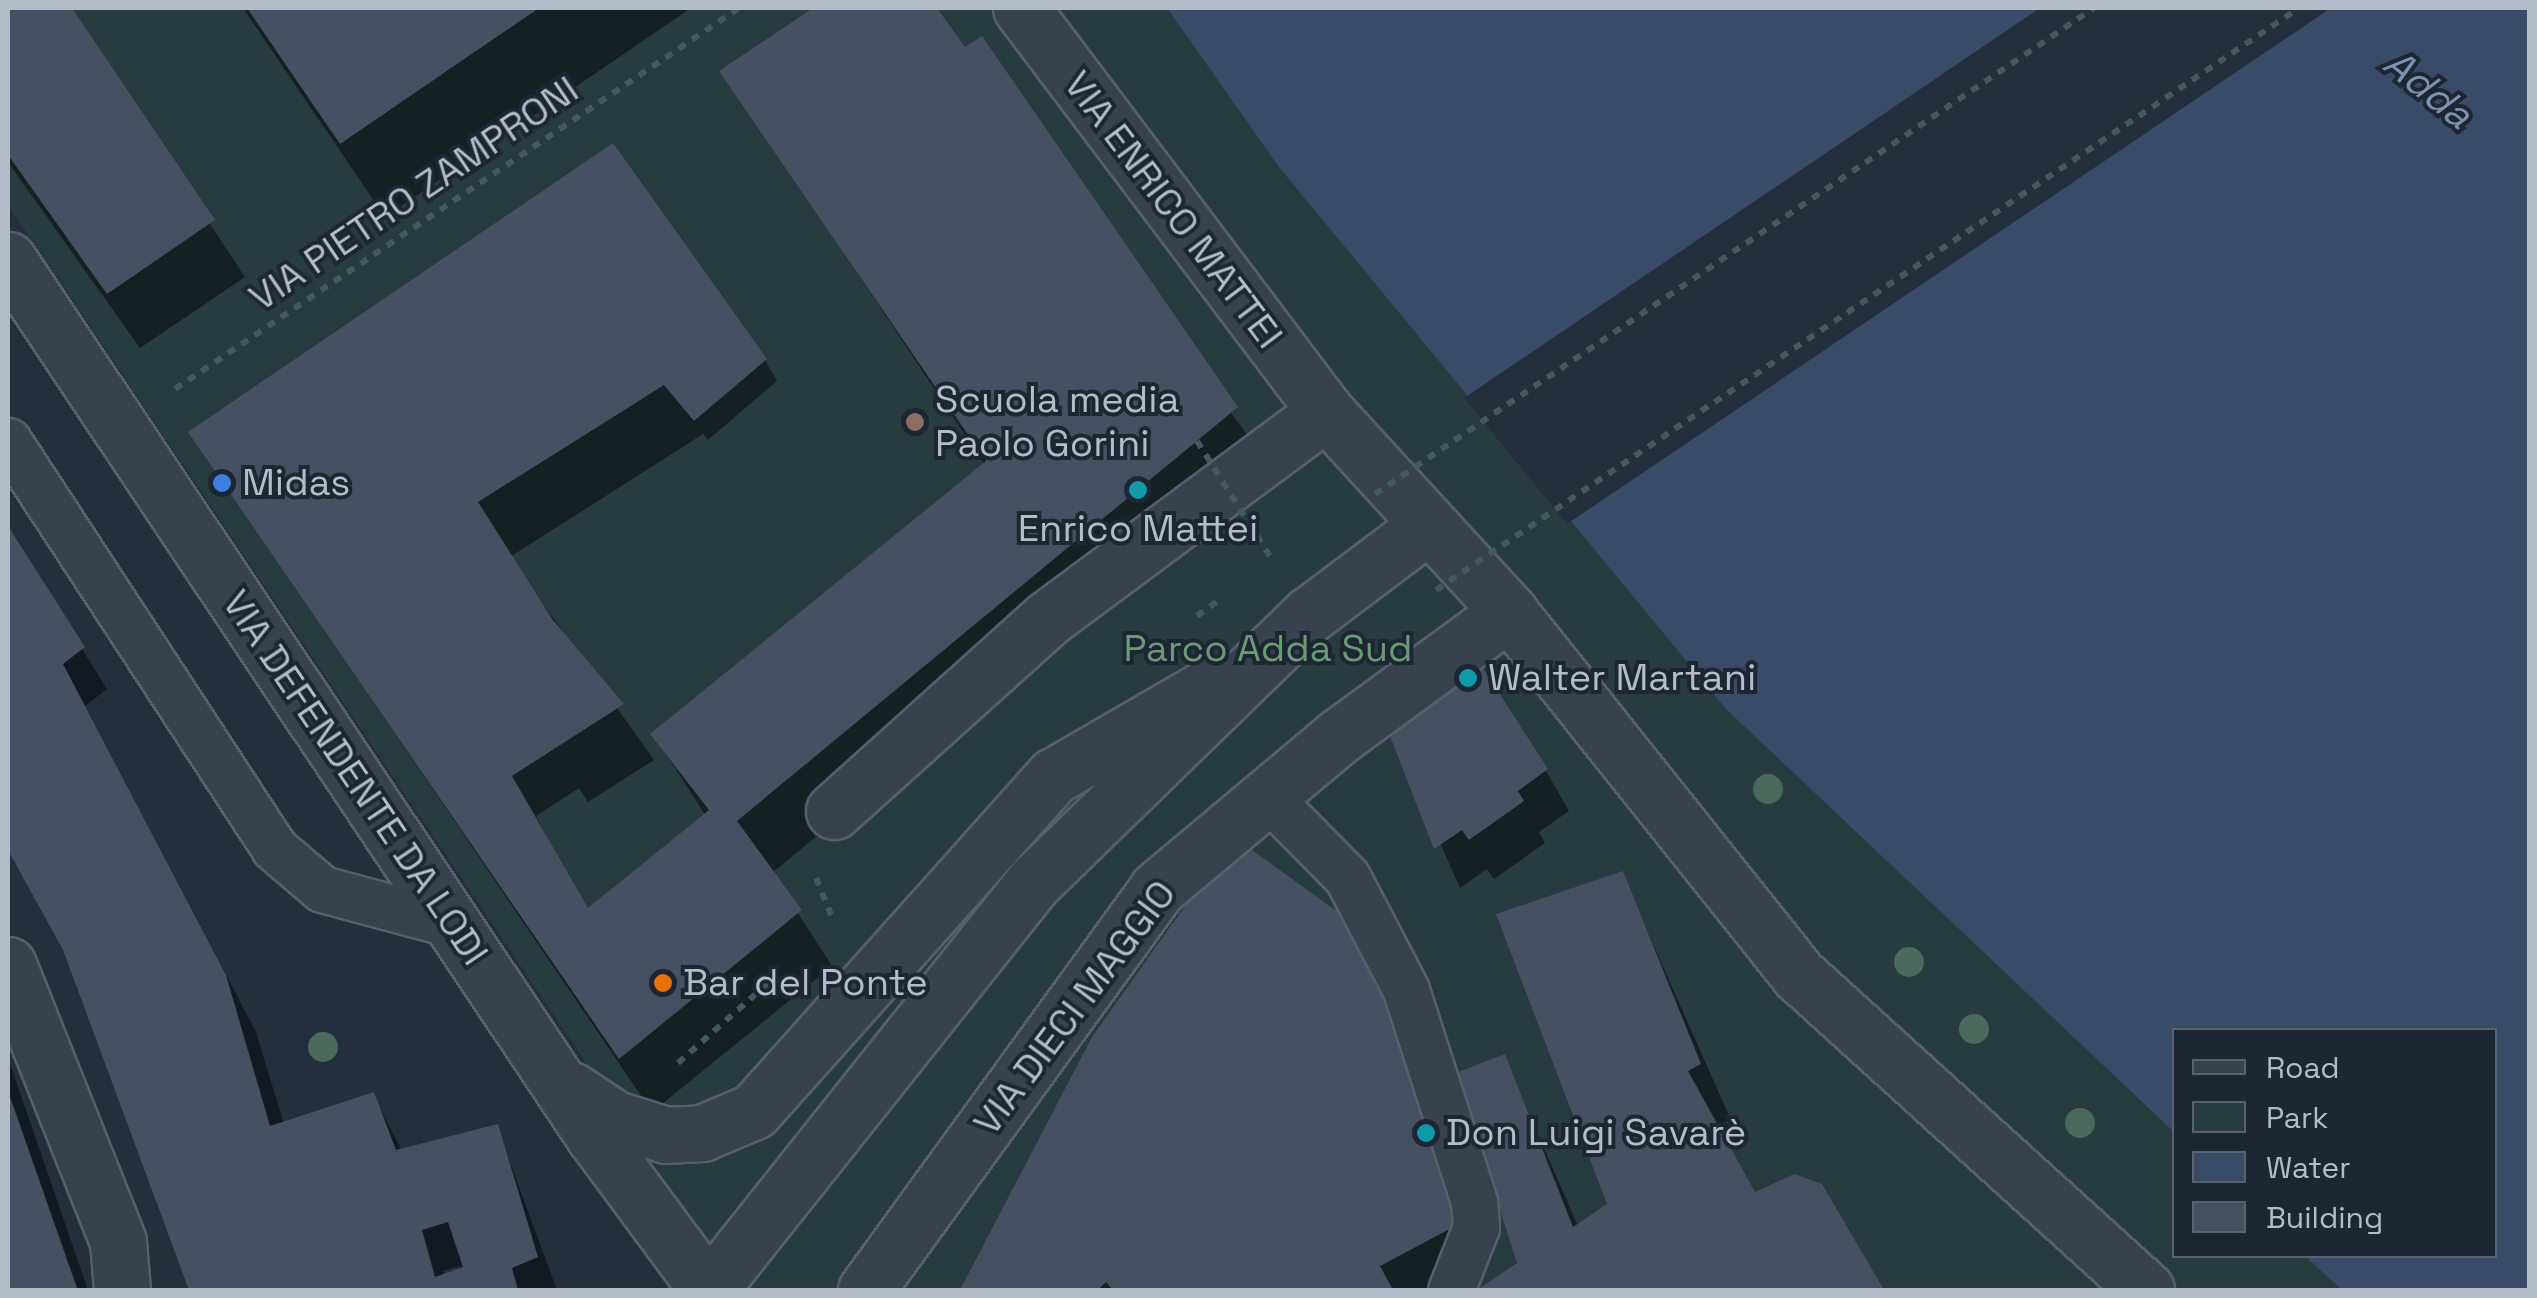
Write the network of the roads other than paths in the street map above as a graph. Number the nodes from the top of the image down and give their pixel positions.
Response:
1 (1021, 8) edge
2 (8, 260) edge
3 (1326, 412) junction
4 (8, 440) edge
5 (1406, 542) dead end
6 (1508, 612) junction
7 (1256, 665) junction
8 (1267, 796) junction
9 (834, 811) dead end
10 (453, 924) junction
11 (8, 965) edge
12 (556, 1079) junction
13 (122, 1290) edge
14 (708, 1290) edge
15 (866, 1290) edge
16 (1451, 1290) edge
17 (2146, 1290) edge

1 - 3 street, VIA ENRICO MATTEI
2 - 10 street, VIA DEFENDENTE DA LODI
3 - 6 street, VIA ENRICO MATTEI
3 - 9 street
4 - 10 lane
5 - 7 street
6 - 8 street, VIA DIECI MAGGIO
6 - 17 street, VIA ENRICO MATTEI
7 - 12 street
7 - 14 street
8 - 15 street, VIA DIECI MAGGIO
8 - 16 lane
10 - 12 street, VIA DEFENDENTE DA LODI
11 - 13 street
12 - 14 street, VIA DEFENDENTE DA LODI

